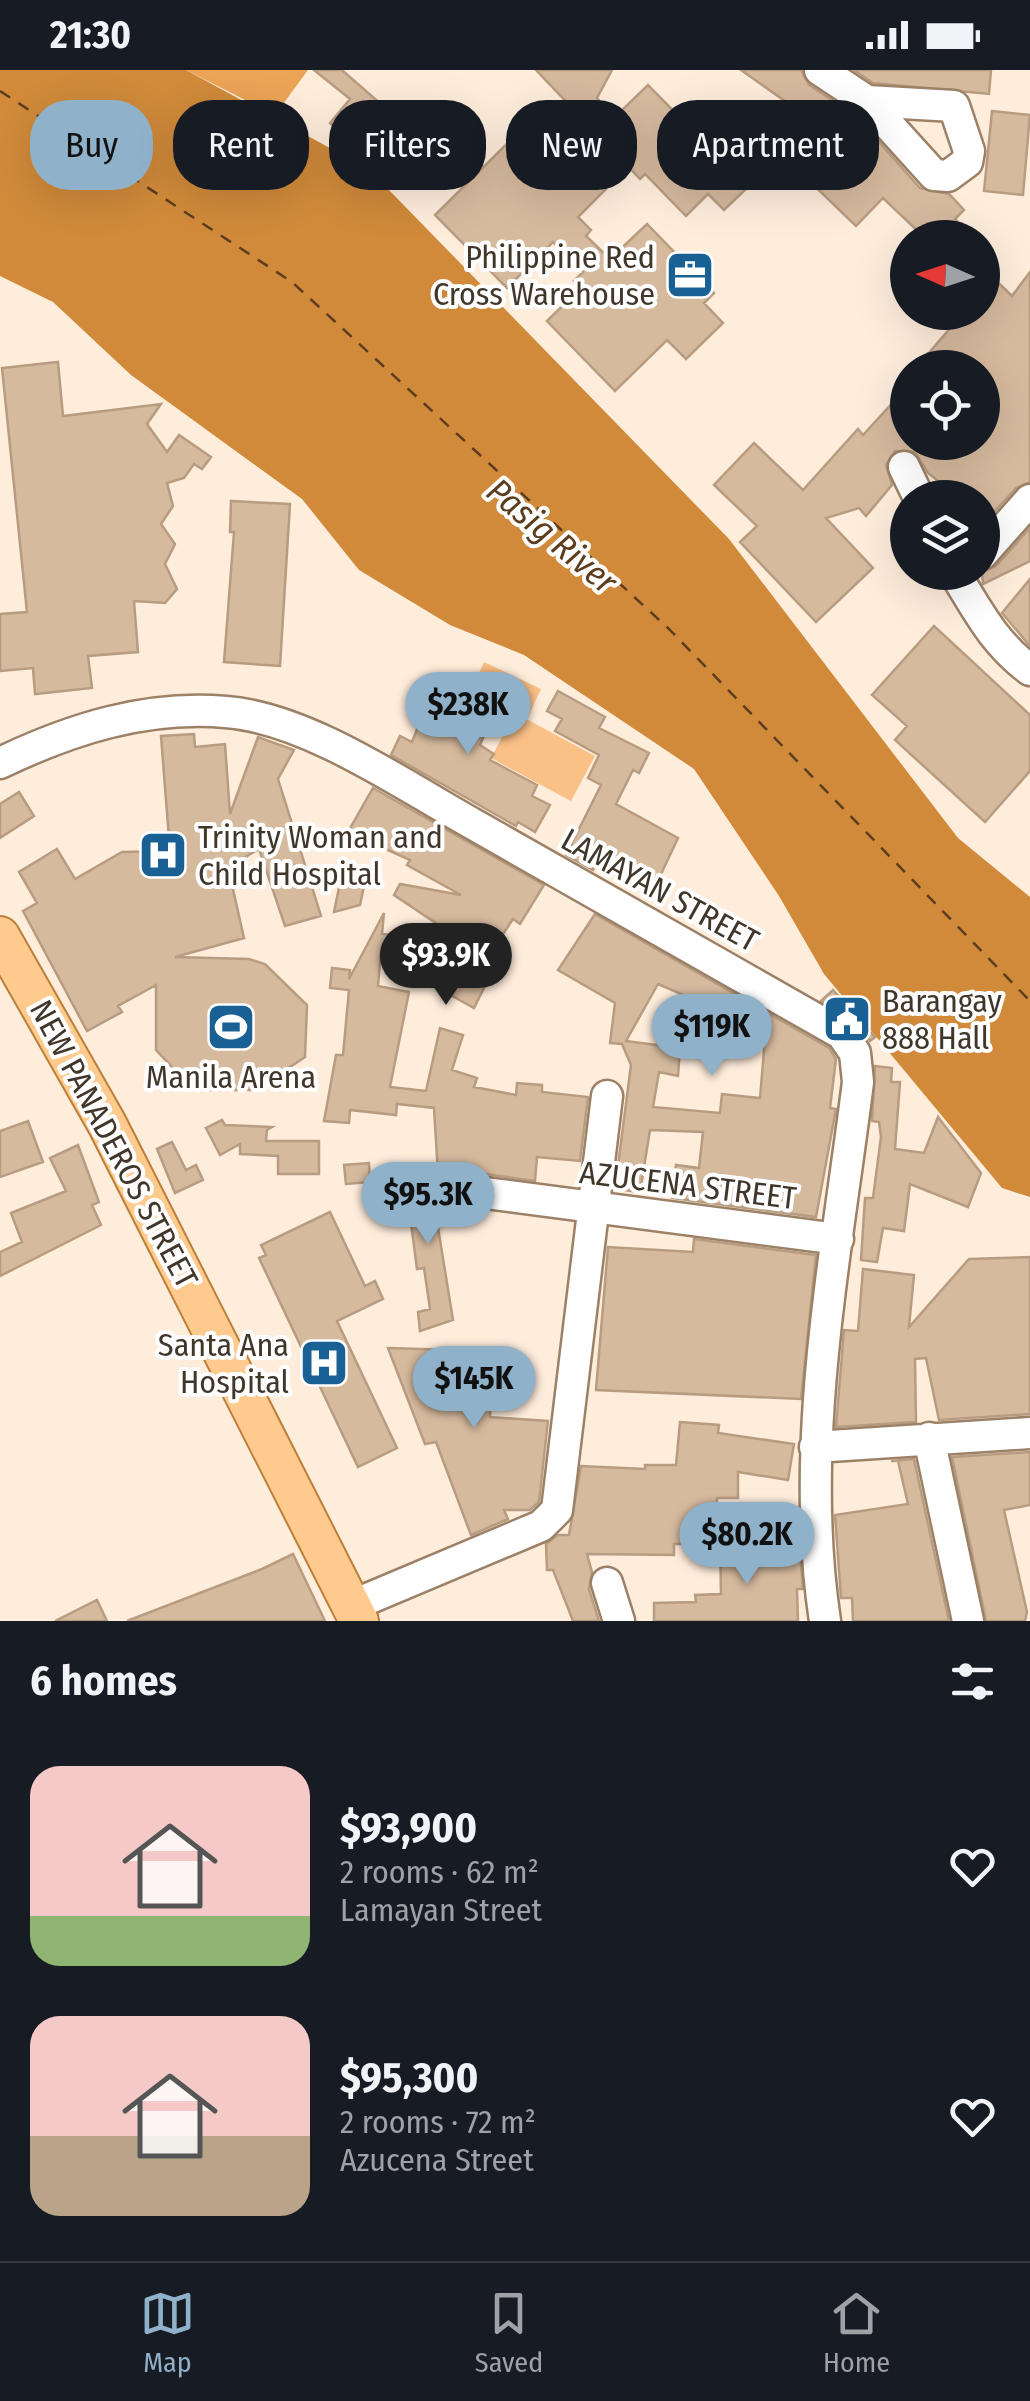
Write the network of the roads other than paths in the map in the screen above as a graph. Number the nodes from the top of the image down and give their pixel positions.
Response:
1 (820, 70) edge
2 (867, 100) junction
3 (904, 467) dead end
4 (910, 480) edge
5 (1030, 500) edge
6 (1000, 534) edge
7 (966, 590) edge
8 (1030, 670) edge
9 (0, 763) edge
10 (0, 936) edge
11 (607, 1096) dead end
12 (470, 1191) dead end
13 (596, 1208) junction
14 (838, 1240) junction
15 (1030, 1433) edge
16 (929, 1438) junction
17 (815, 1447) junction
18 (606, 1583) dead end
19 (355, 1613) edge
20 (619, 1621) edge
21 (824, 1621) edge
22 (968, 1621) edge

1 - 2 street
2 - 2 street
3 - 4 street
5 - 6 street
7 - 8 street
9 - 14 street, LAMAYAN STREET
10 - 19 main road, NEW PANADEROS STREET
11 - 13 street
12 - 13 street, AZUCENA STREET
13 - 14 street, AZUCENA STREET
13 - 19 street
14 - 17 street, LAMAYAN STREET
15 - 16 street
16 - 17 street
16 - 22 street
17 - 21 street, LAMAYAN STREET
18 - 20 street

